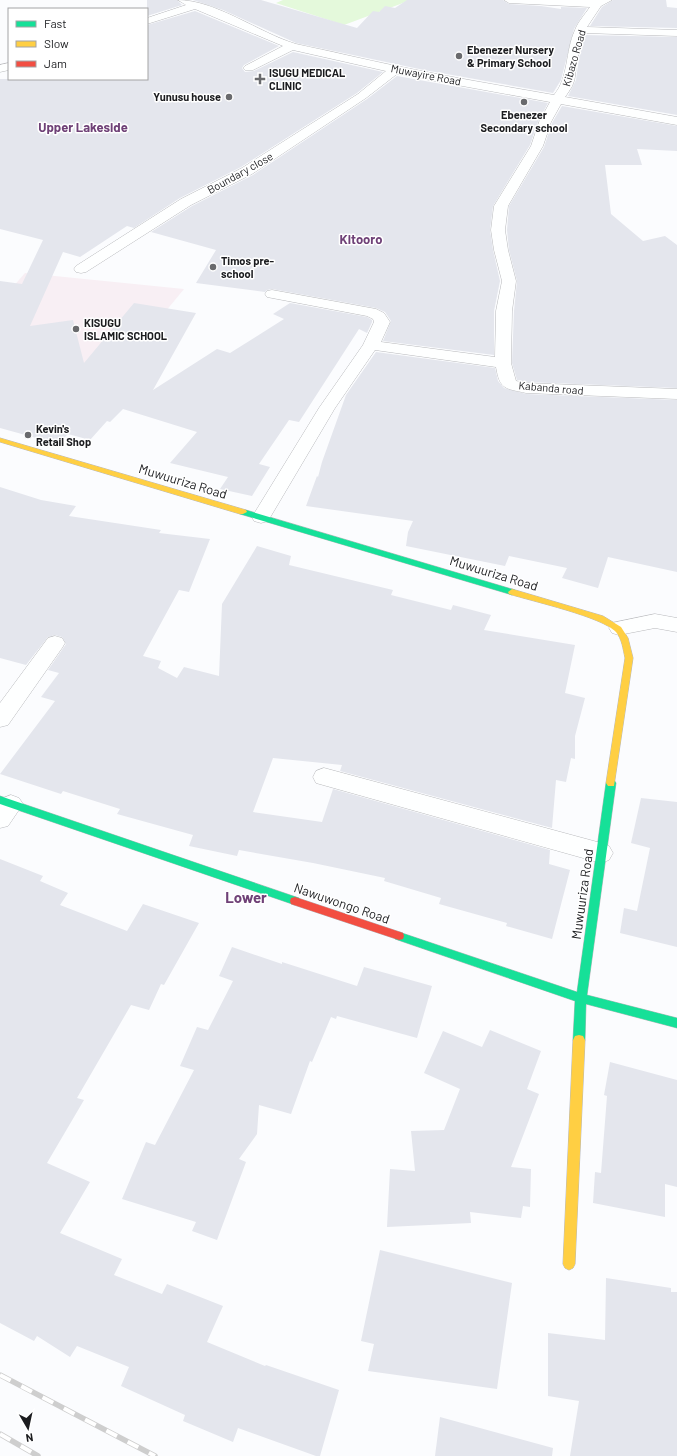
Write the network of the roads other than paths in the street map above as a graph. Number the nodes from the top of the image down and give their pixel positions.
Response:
1 (183, 0) edge
2 (509, 0) edge
3 (602, 2) edge
4 (196, 5) junction
5 (148, 21) edge
6 (580, 30) junction
7 (677, 33) edge
8 (292, 46) junction
9 (249, 68) dead end
10 (395, 70) junction
11 (556, 100) junction
12 (677, 121) edge
13 (81, 269) dead end
14 (272, 294) dead end
15 (371, 345) junction
16 (503, 363) junction
17 (677, 394) edge
18 (0, 440) edge
19 (261, 517) junction
20 (677, 625) edge
21 (618, 628) junction
22 (56, 642) dead end
23 (0, 718) edge
24 (324, 777) dead end
25 (4, 808) edge
26 (601, 853) junction
27 (581, 998) junction
28 (677, 1023) edge
29 (569, 1264) dead end

1 - 4 street, Muwayire Road
2 - 3 street
3 - 6 street, Kibazo Road
4 - 5 street
4 - 8 street, Muwayire Road
6 - 7 street
6 - 11 street, Kibazo Road
8 - 9 street
8 - 10 street, Muwayire Road
10 - 11 street, Muwayire Road
10 - 13 street, Boundary close
11 - 12 street, Muwayire Road
11 - 16 street, Kabanda road
14 - 15 street
15 - 16 street
15 - 19 street
16 - 17 street, Kabanda road
18 - 19 street, Muwuuriza Road
19 - 21 street, Muwuuriza Road
20 - 21 street
21 - 26 street, Muwuuriza Road
22 - 23 street
24 - 26 street
25 - 27 street, Nawuwongo Road
26 - 27 street, Muwuuriza Road
27 - 28 street, Nawuwongo Road
27 - 29 street, Muwuuriza Road

